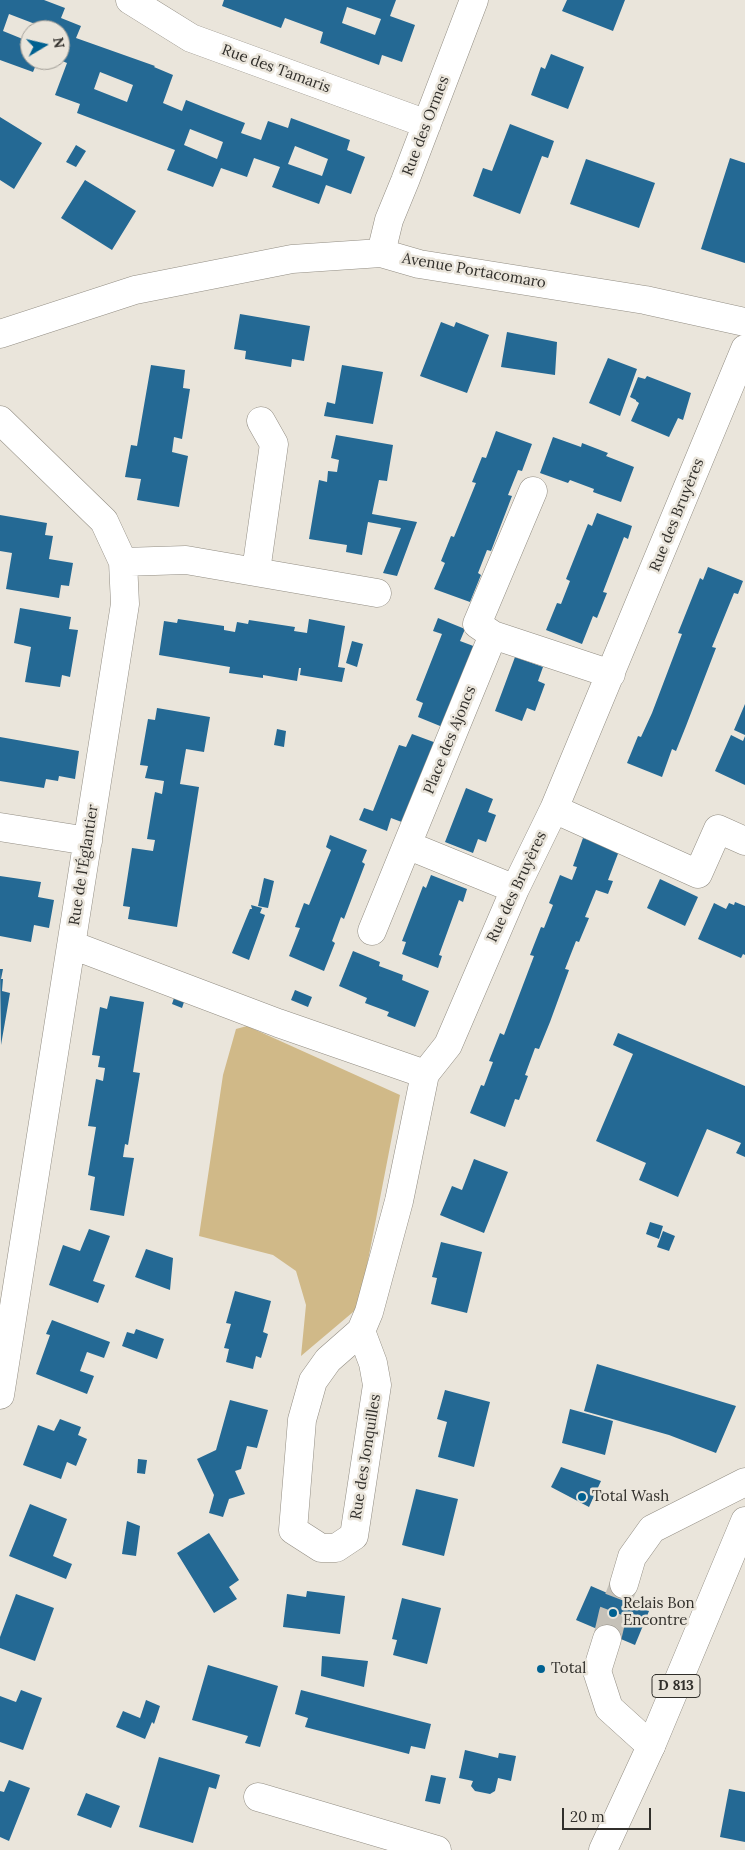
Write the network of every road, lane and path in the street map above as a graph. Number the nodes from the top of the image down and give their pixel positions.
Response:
1 (130, 0) edge
2 (474, 0) edge
3 (427, 124) junction
4 (381, 253) junction
5 (745, 322) edge
6 (0, 334) edge
7 (745, 349) edge
8 (0, 420) edge
9 (261, 421) dead end
10 (534, 491) dead end
11 (123, 562) junction
12 (256, 571) junction
13 (377, 593) dead end
14 (485, 630) junction
15 (611, 674) junction
16 (554, 809) junction
17 (0, 827) edge
18 (88, 841) junction
19 (745, 841) edge
20 (407, 845) junction
21 (515, 889) junction
22 (372, 931) dead end
23 (72, 945) junction
24 (425, 1074) junction
25 (361, 1331) junction
26 (3, 1354) edge
27 (0, 1395) edge
28 (745, 1482) edge
29 (745, 1521) edge
30 (624, 1584) tunnel mouth
31 (607, 1639) tunnel mouth
32 (651, 1746) junction
33 (258, 1796) dead end
34 (437, 1850) edge
35 (603, 1850) edge

1 - 3 street, Rue des Tamaris
2 - 3 street, Rue des Ormes
3 - 4 street, Rue des Ormes
4 - 5 street, Avenue Portacomaro
4 - 6 street, Avenue Portacomaro
7 - 15 street, Rue des Bruyères
8 - 11 street, Rue de l'Églantier
9 - 12 street
10 - 14 street, Place des Ajoncs
11 - 12 street
11 - 18 street, Rue de l'Églantier
12 - 13 street
14 - 15 street
14 - 20 street, Place des Ajoncs
15 - 16 street, Rue des Bruyères
16 - 19 street
16 - 21 street, Rue des Bruyères
17 - 18 street
18 - 23 street, Rue de l'Églantier
20 - 21 street
20 - 22 street, Place des Ajoncs
21 - 24 street, Rue des Bruyères
23 - 24 street
23 - 26 street, Rue de l'Églantier
24 - 25 street, Rue des Jonquilles
25 - 25 street, Rue des Jonquilles
26 - 27 street, Rue de l'Églantier
28 - 30 street
29 - 32 street, D 813
31 - 32 street
32 - 35 street, D 813
33 - 34 street

